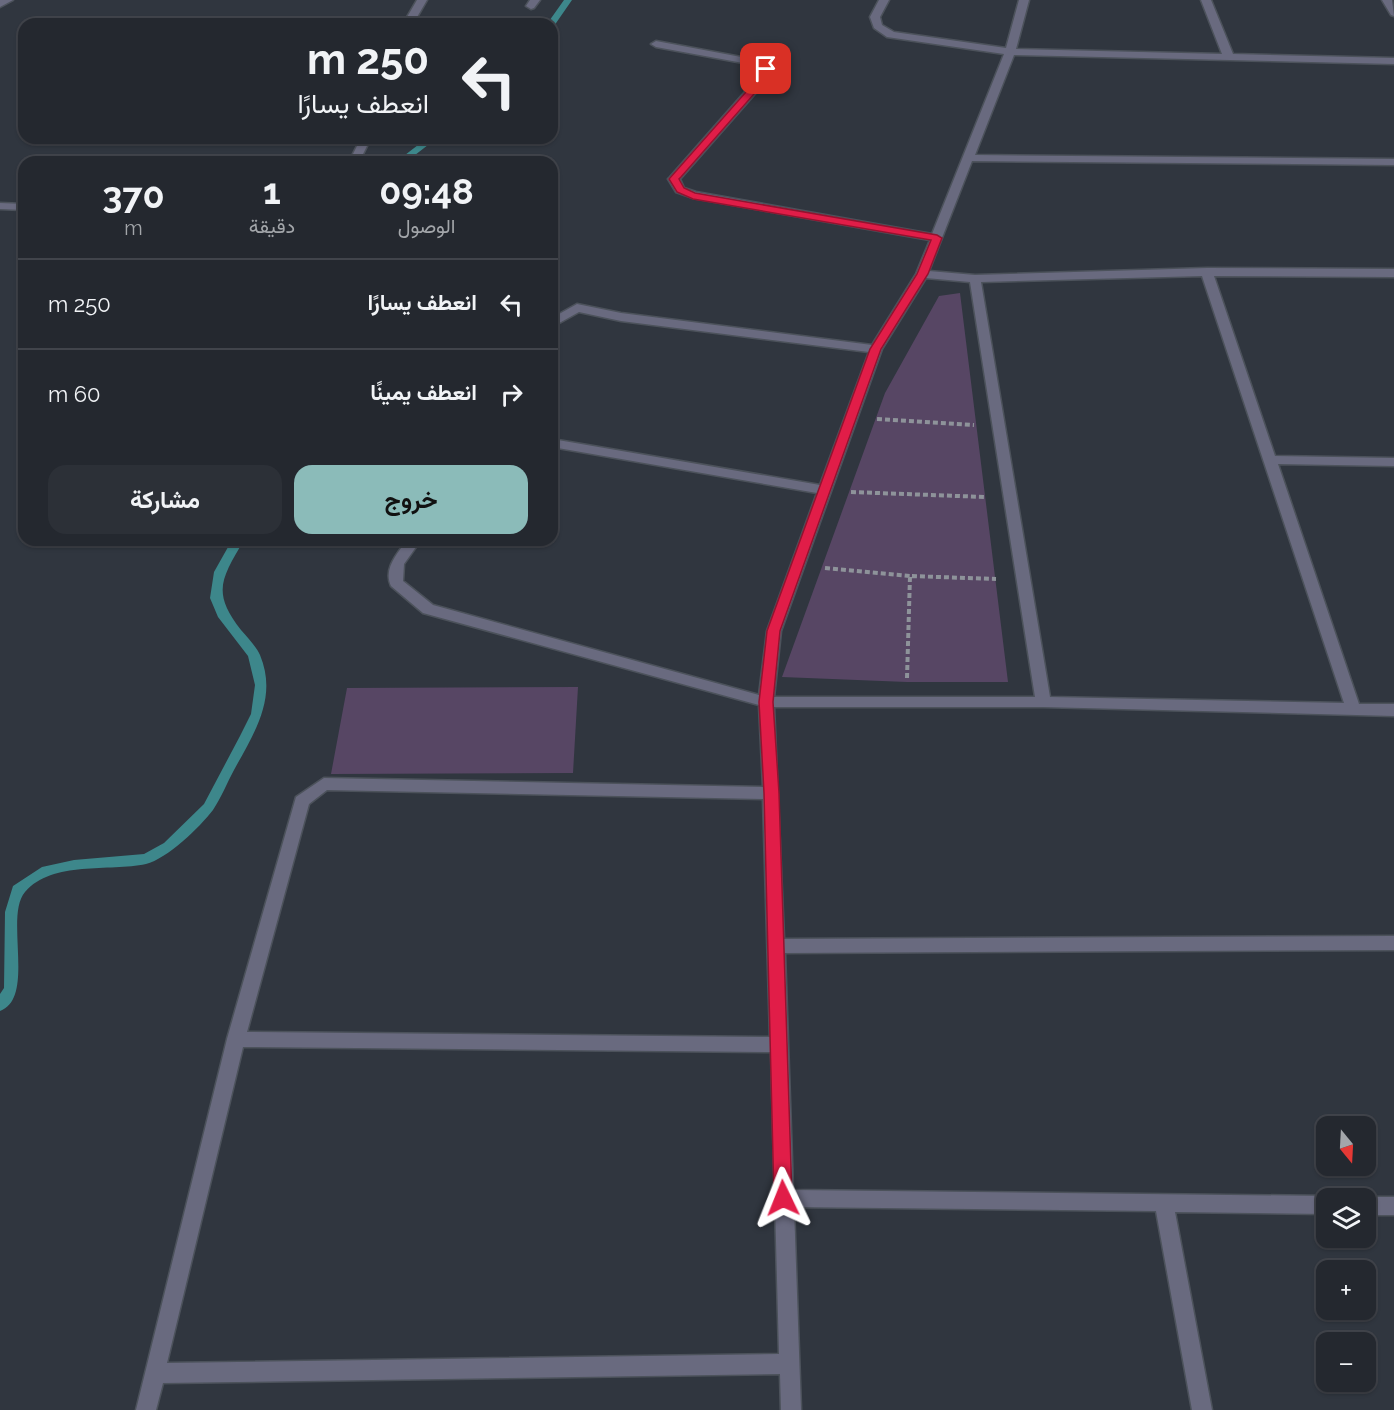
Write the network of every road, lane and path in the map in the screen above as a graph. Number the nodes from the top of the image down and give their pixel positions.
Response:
1 (8, 0) edge
2 (422, 0) edge
3 (884, 0) edge
4 (1024, 0) edge
5 (1206, 0) edge
6 (1387, 0) edge
7 (0, 4) edge
8 (1394, 13) edge
9 (412, 18) edge
10 (656, 44) dead end
11 (1010, 52) junction
12 (1229, 58) junction
13 (1394, 62) edge
14 (969, 158) junction
15 (1394, 162) edge
16 (0, 206) edge
17 (18, 207) edge
18 (937, 238) junction
19 (1207, 272) junction
20 (1394, 273) edge
21 (922, 274) junction
22 (975, 279) junction
23 (558, 317) edge
24 (876, 349) junction
25 (852, 413) junction
26 (999, 425) junction
27 (558, 444) edge
28 (1270, 460) junction
29 (1394, 462) edge
30 (824, 490) junction
31 (1011, 505) junction
32 (410, 546) edge
33 (797, 565) junction
34 (910, 576) junction
35 (1023, 580) junction
36 (907, 682) dead end
37 (766, 702) junction
38 (1043, 702) junction
39 (1353, 709) junction
40 (1394, 711) edge
41 (771, 793) junction
42 (1394, 943) edge
43 (776, 946) junction
44 (236, 1039) junction
45 (778, 1045) junction
46 (783, 1198) junction
47 (1164, 1203) junction
48 (1316, 1205) edge
49 (1376, 1206) edge
50 (1394, 1206) edge
51 (789, 1364) junction
52 (157, 1373) junction
53 (146, 1410) edge
54 (791, 1410) edge
55 (1202, 1410) edge

1 - 7 street
2 - 9 street
3 - 11 street
4 - 11 street
5 - 12 street
6 - 8 street
10 - 18 street
11 - 12 street
11 - 14 street
12 - 13 street
14 - 15 street
14 - 18 street
16 - 17 street
18 - 21 street
19 - 20 street
19 - 22 street
19 - 28 street
21 - 22 street
21 - 24 street
22 - 26 street
23 - 24 street
24 - 25 street
25 - 26 path
25 - 30 street
26 - 31 street
27 - 30 street
28 - 29 street
28 - 39 street
30 - 31 path
30 - 33 street
31 - 35 street
32 - 37 street
33 - 34 path
33 - 37 street
34 - 35 path
34 - 36 path
35 - 38 street
37 - 38 street
37 - 41 street
38 - 39 street
39 - 40 street
41 - 43 street
41 - 44 street
42 - 43 street
43 - 45 street
44 - 45 street
44 - 52 street
45 - 46 street
46 - 47 street
46 - 51 street
47 - 48 street
47 - 55 street
49 - 50 street
51 - 52 street
51 - 54 street
52 - 53 street

